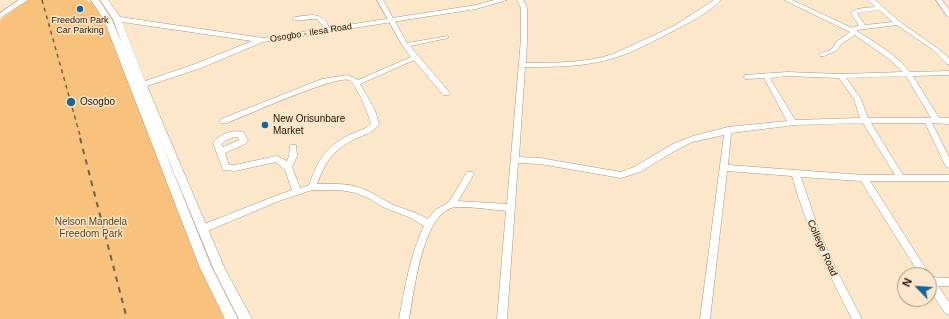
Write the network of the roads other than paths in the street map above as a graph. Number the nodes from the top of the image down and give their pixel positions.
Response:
1 (28, 0) edge
2 (88, 0) edge
3 (380, 0) edge
4 (503, 0) edge
5 (520, 0) edge
6 (718, 0) edge
7 (787, 0) edge
8 (871, 0) edge
9 (939, 0) edge
10 (101, 1) edge
11 (21, 2) edge
12 (880, 8) junction
13 (949, 15) edge
14 (0, 16) edge
15 (117, 19) junction
16 (295, 19) dead end
17 (390, 20) junction
18 (898, 23) junction
19 (862, 26) junction
20 (327, 31) junction
21 (853, 31) junction
22 (446, 37) dead end
23 (263, 40) junction
24 (405, 45) junction
25 (822, 55) dead end
26 (416, 57) junction
27 (949, 62) edge
28 (522, 64) junction
29 (949, 73) edge
30 (909, 75) junction
31 (766, 76) junction
32 (841, 76) junction
33 (747, 77) dead end
34 (357, 83) junction
35 (138, 86) junction
36 (446, 93) dead end
37 (866, 120) junction
38 (927, 120) junction
39 (936, 120) junction
40 (949, 120) edge
41 (224, 121) dead end
42 (792, 122) junction
43 (728, 130) junction
44 (293, 147) dead end
45 (220, 152) dead end
46 (514, 160) junction
47 (949, 164) edge
48 (288, 167) junction
49 (723, 168) junction
50 (470, 174) dead end
51 (796, 174) junction
52 (863, 178) junction
53 (901, 178) junction
54 (949, 178) edge
55 (312, 186) junction
56 (298, 192) junction
57 (451, 205) junction
58 (511, 208) junction
59 (430, 224) junction
60 (202, 229) junction
61 (920, 267) edge
62 (937, 281) edge
63 (949, 282) edge
64 (937, 293) edge
65 (949, 310) edge
66 (232, 319) edge
67 (246, 319) edge
68 (404, 319) edge
69 (502, 319) edge
70 (705, 319) edge
71 (857, 319) edge

1 - 11 main road
2 - 10 main road
3 - 17 street
4 - 17 main road, Osogbo - Ilesa Road
5 - 28 street
6 - 28 street
7 - 21 street
8 - 12 street
9 - 13 street
10 - 15 main road
10 - 35 main road
11 - 14 main road
12 - 18 street
12 - 19 street
15 - 23 main road, Osogbo - Ilesa Road
15 - 35 main road
16 - 20 street
17 - 20 main road, Osogbo - Ilesa Road
17 - 24 street
18 - 19 street
18 - 27 street
19 - 21 street
20 - 23 main road, Osogbo - Ilesa Road
21 - 25 street
21 - 30 street
22 - 24 street
23 - 35 main road
24 - 26 street
26 - 34 street
26 - 36 street
28 - 46 street
29 - 30 street
30 - 32 street
30 - 39 street
31 - 32 street
31 - 33 street
31 - 42 street
32 - 37 street
34 - 41 street
34 - 55 street
35 - 60 main road
35 - 66 main road
37 - 38 street
37 - 42 street
37 - 53 street
38 - 39 street
38 - 47 street
39 - 40 street
42 - 43 street
43 - 46 street
43 - 49 street
44 - 48 street
45 - 48 street
46 - 58 street
48 - 56 street
49 - 51 street
49 - 70 street
50 - 57 street
51 - 52 street
51 - 71 street, College Road
52 - 53 street
52 - 61 street
53 - 54 street
55 - 56 street
55 - 59 street
56 - 60 street
57 - 58 street
57 - 59 street
58 - 69 street
59 - 68 street
60 - 67 main road
62 - 63 street
64 - 65 street

